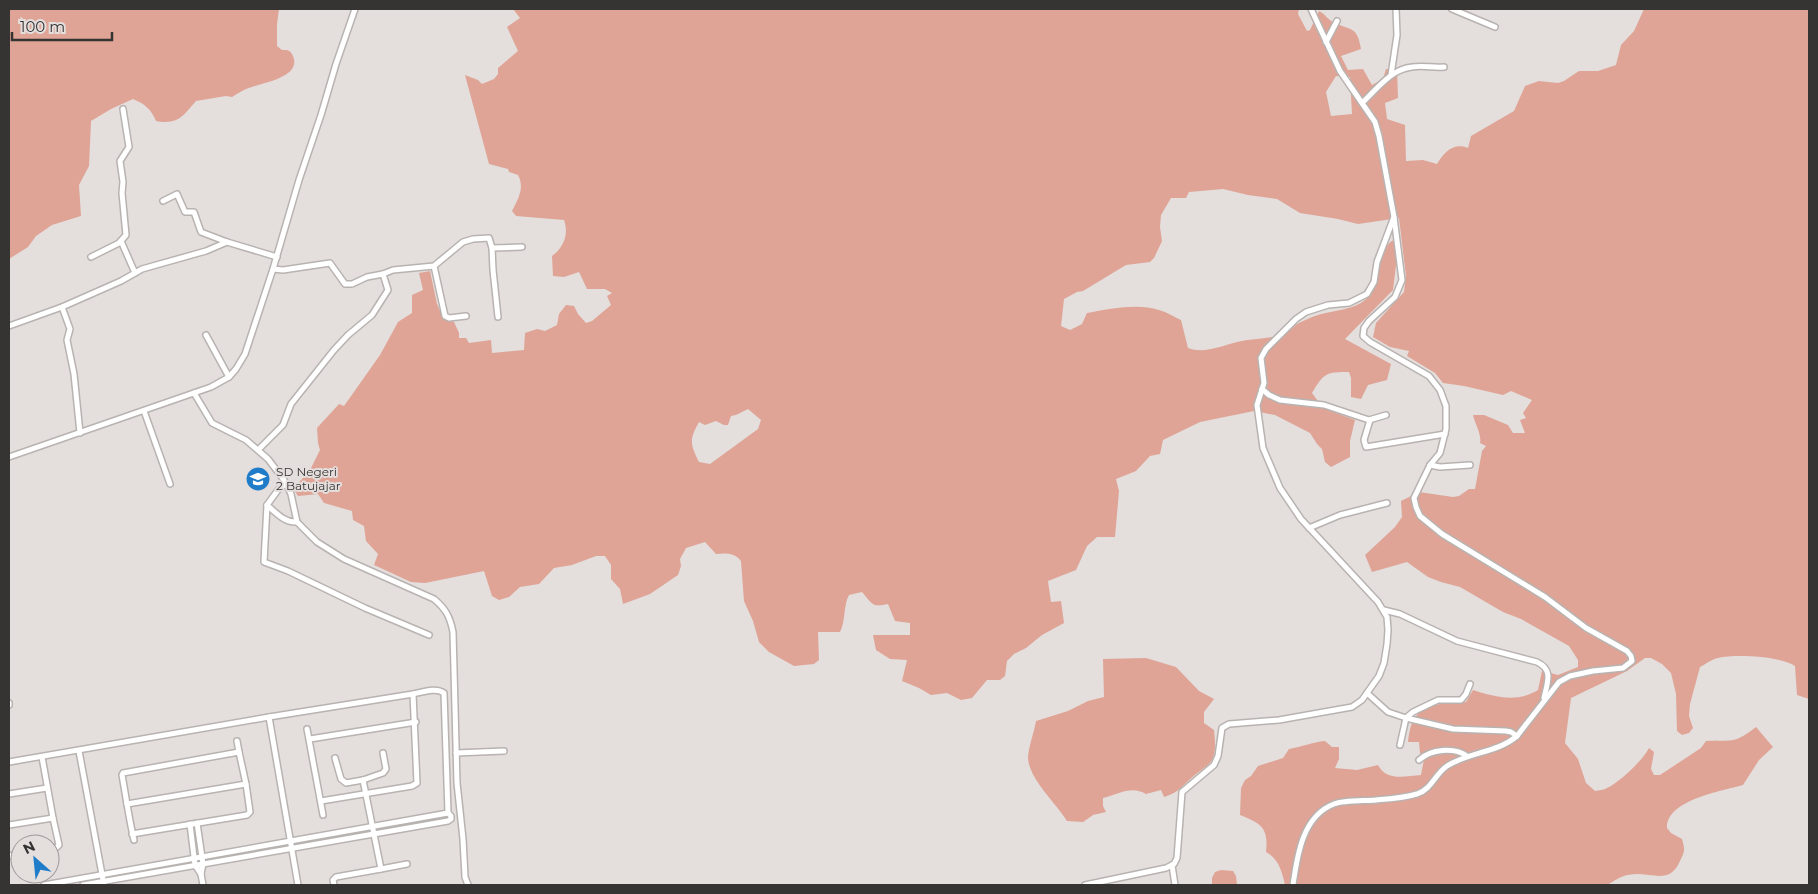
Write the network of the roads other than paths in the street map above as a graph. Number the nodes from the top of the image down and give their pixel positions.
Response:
1 (355, 9) edge
2 (1311, 9) edge
3 (1396, 9) edge
4 (1452, 9) edge
5 (1337, 21) dead end
6 (1495, 27) dead end
7 (1326, 42) junction
8 (1444, 67) dead end
9 (1391, 75) junction
10 (1362, 103) junction
11 (123, 109) dead end
12 (163, 201) dead end
13 (1394, 217) junction
14 (121, 241) junction
15 (227, 242) junction
16 (522, 246) dead end
17 (492, 248) junction
18 (91, 257) dead end
19 (277, 257) junction
20 (434, 266) junction
21 (273, 269) junction
22 (135, 273) junction
23 (383, 274) junction
24 (62, 307) junction
25 (466, 316) dead end
26 (498, 317) dead end
27 (9, 326) edge
28 (206, 335) dead end
29 (229, 377) junction
30 (1262, 389) junction
31 (194, 393) junction
32 (144, 411) junction
33 (1386, 415) dead end
34 (1370, 420) junction
35 (80, 433) junction
36 (1445, 434) junction
37 (258, 450) junction
38 (9, 457) edge
39 (1430, 465) junction
40 (1470, 465) dead end
41 (286, 483) junction
42 (170, 484) dead end
43 (1386, 503) dead end
44 (267, 505) junction
45 (298, 522) junction
46 (1309, 528) junction
47 (1384, 610) junction
48 (429, 634) dead end
49 (1470, 684) dead end
50 (1367, 693) junction
51 (413, 694) junction
52 (1542, 703) junction
53 (269, 717) junction
54 (1406, 718) junction
55 (416, 722) junction
56 (307, 729) dead end
57 (1517, 736) junction
58 (310, 739) junction
59 (237, 742) dead end
60 (1400, 745) dead end
61 (79, 751) junction
62 (504, 751) dead end
63 (239, 752) junction
64 (383, 753) dead end
65 (456, 753) junction
66 (1467, 756) junction
67 (42, 757) junction
68 (335, 758) dead end
69 (1419, 760) dead end
70 (9, 762) edge
71 (363, 780) junction
72 (246, 784) junction
73 (47, 788) junction
74 (9, 794) edge
75 (366, 794) junction
76 (321, 801) junction
77 (127, 804) junction
78 (448, 813) junction
79 (323, 815) dead end
80 (53, 818) junction
81 (197, 823) junction
82 (190, 824) junction
83 (9, 825) edge
84 (371, 826) junction
85 (57, 834) edge
86 (132, 834) junction
87 (373, 834) junction
88 (134, 840) dead end
89 (290, 842) junction
90 (292, 849) junction
91 (202, 857) junction
92 (194, 858) junction
93 (203, 864) junction
94 (407, 864) dead end
95 (195, 865) junction
96 (1172, 865) junction
97 (380, 869) junction
98 (201, 874) junction
99 (102, 875) junction
100 (104, 883) edge
101 (44, 885) edge
102 (82, 885) edge
103 (203, 885) edge
104 (298, 885) edge
105 (334, 885) edge
106 (468, 885) edge
107 (1084, 885) edge
108 (1175, 885) edge
109 (1293, 885) edge

1 - 19 street
2 - 7 street
3 - 9 street
4 - 6 street
5 - 7 street
7 - 10 street
8 - 9 street
9 - 10 street
10 - 13 street
11 - 14 street
12 - 15 street
13 - 30 street
13 - 36 street
14 - 18 street
14 - 22 street
15 - 19 street
15 - 22 street
16 - 17 street
17 - 20 street
17 - 26 street
19 - 21 street
20 - 23 street
20 - 25 street
21 - 23 street
21 - 29 street
22 - 24 street
23 - 37 street
24 - 27 street
24 - 35 street
28 - 29 street
29 - 31 street
30 - 34 street
30 - 46 street
31 - 32 street
31 - 37 street
32 - 35 street
32 - 42 street
33 - 34 street
34 - 36 street
35 - 38 street
36 - 39 street
37 - 41 street
39 - 40 street
39 - 52 street
41 - 44 street
41 - 45 street
43 - 46 street
44 - 45 street
44 - 48 street
45 - 65 street
46 - 47 street
47 - 50 street
47 - 52 street
49 - 54 street
50 - 54 street
50 - 96 street
51 - 53 street
51 - 55 street
51 - 78 street
52 - 57 street
53 - 61 street
53 - 89 street
54 - 57 street
54 - 60 street
55 - 58 street
55 - 75 street
56 - 58 street
57 - 66 street
58 - 76 street
59 - 63 street
61 - 67 street
61 - 99 street
62 - 65 street
63 - 72 street
63 - 77 street
64 - 71 street
65 - 106 street
66 - 69 street
66 - 109 street
67 - 70 street
67 - 73 street
68 - 71 street
71 - 75 street
72 - 77 street
72 - 81 street
73 - 74 street
73 - 80 street
75 - 76 street
75 - 84 street
76 - 79 street
77 - 86 street
78 - 84 street
78 - 87 street
80 - 83 street
80 - 85 street
81 - 82 street
81 - 91 street
82 - 86 street
82 - 92 street
84 - 87 street
84 - 89 street
86 - 88 street
87 - 90 street
87 - 97 street
89 - 90 street
89 - 91 street
90 - 93 street
90 - 104 street
91 - 92 street
91 - 93 street
92 - 95 street
92 - 99 street
93 - 95 street
93 - 98 street
94 - 97 street
95 - 98 street
95 - 100 street
96 - 107 street
96 - 108 street
97 - 105 street
98 - 103 street
99 - 100 street
99 - 101 street
100 - 102 street

